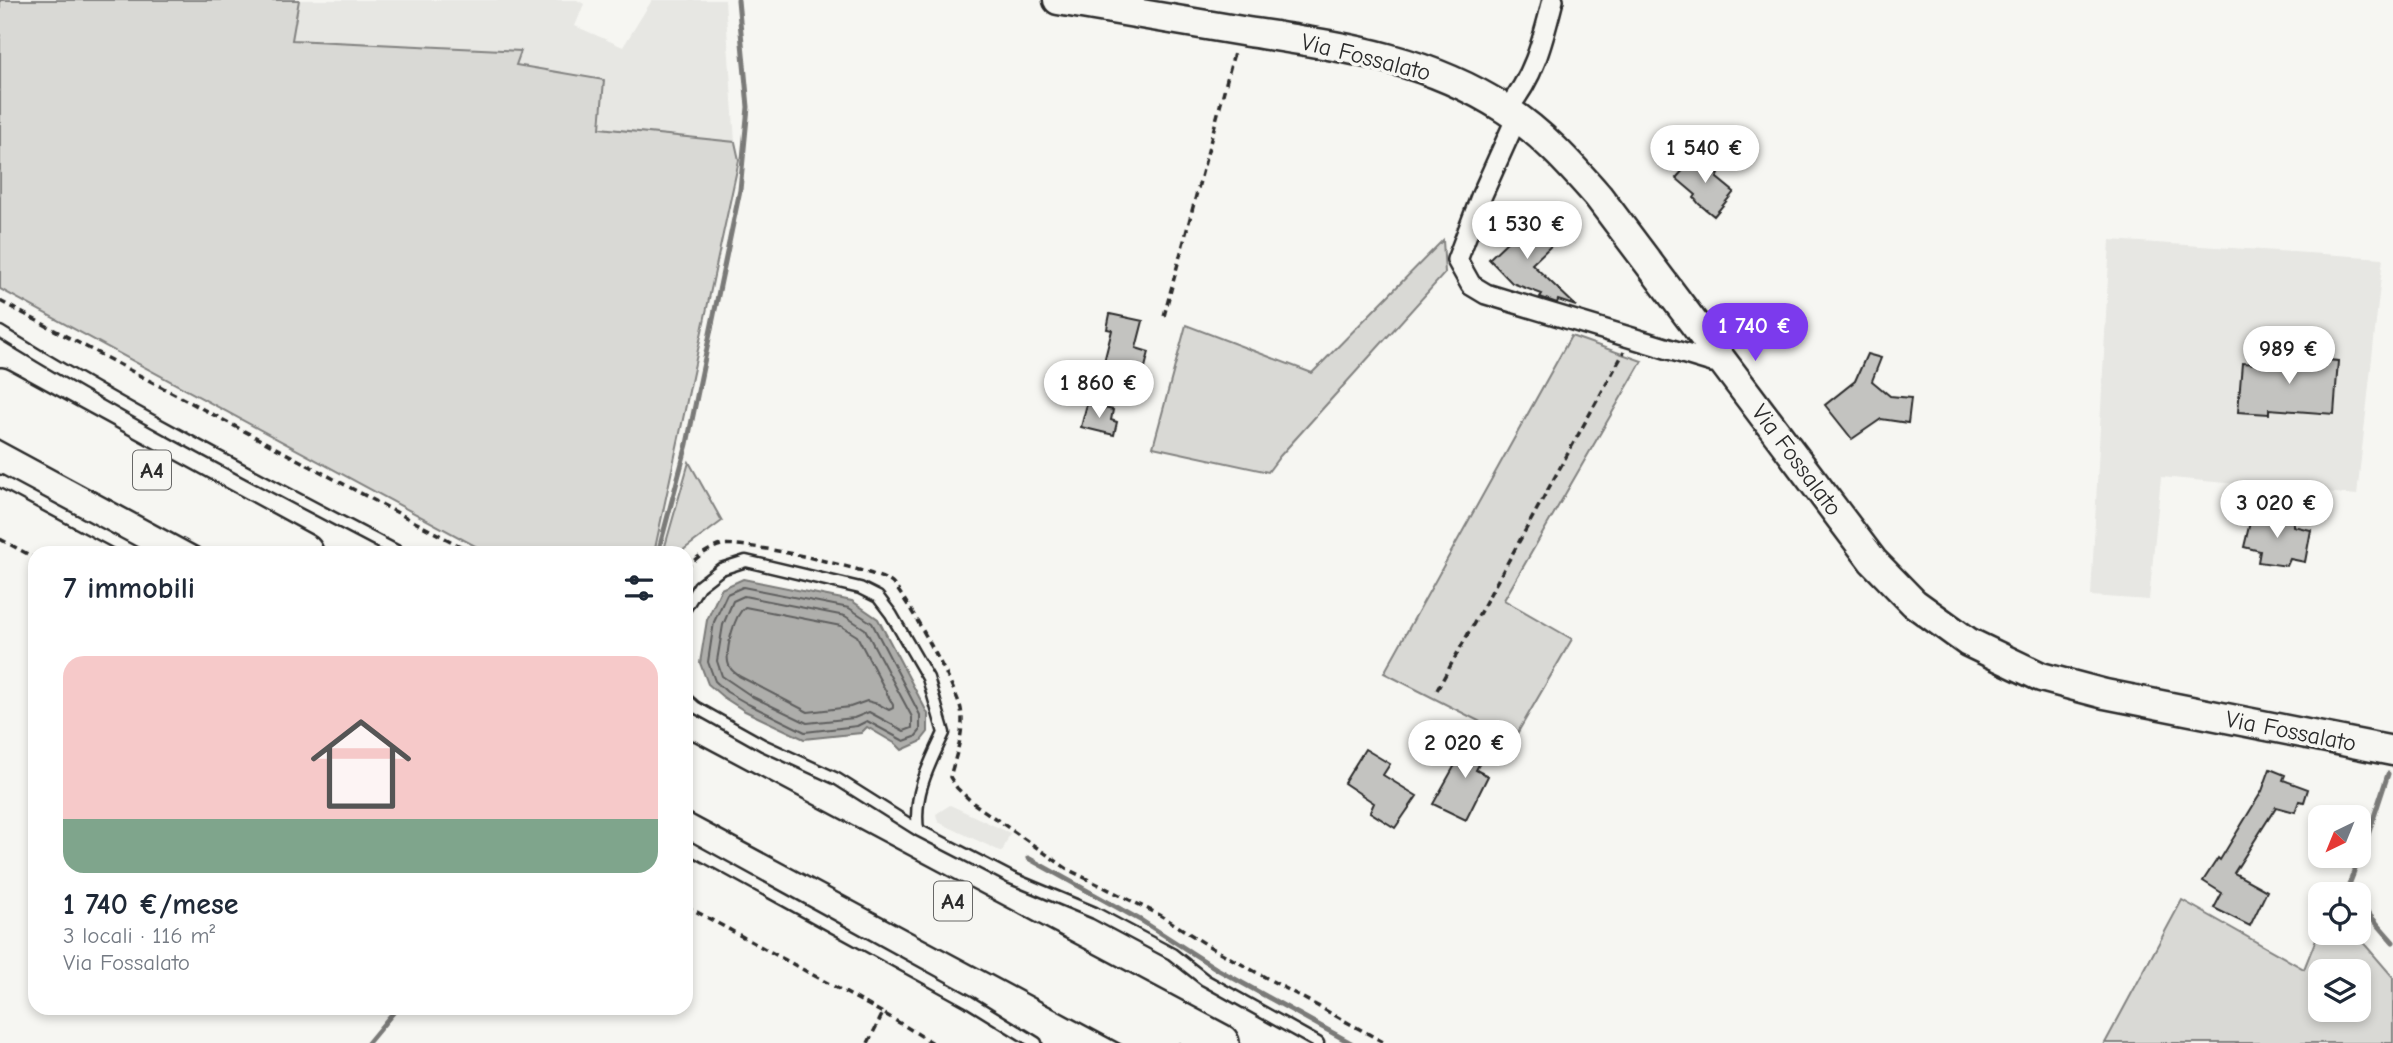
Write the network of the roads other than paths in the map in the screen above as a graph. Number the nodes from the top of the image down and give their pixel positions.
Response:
1 (1058, 0) edge
2 (1553, 0) edge
3 (1512, 113) junction
4 (0, 332) edge
5 (1720, 357) junction
6 (0, 387) edge
7 (0, 418) edge
8 (0, 481) edge
9 (122, 546) edge
10 (237, 546) edge
11 (291, 546) edge
12 (387, 546) edge
13 (693, 596) edge
14 (693, 705) edge
15 (2393, 751) edge
16 (693, 763) edge
17 (693, 793) edge
18 (918, 830) junction
19 (693, 850) edge
20 (1036, 1043) edge
21 (1160, 1043) edge
22 (1220, 1043) edge
23 (1318, 1043) edge

1 - 3 street, Via Fossalato
2 - 3 street
3 - 5 street, Via Fossalato
3 - 5 street
4 - 12 lane
5 - 15 street, Via Fossalato
6 - 11 highway, A4
7 - 10 highway, A4
8 - 9 lane
13 - 18 lane
14 - 18 lane
16 - 22 highway, A4
17 - 21 highway, A4
18 - 23 lane
19 - 20 lane

